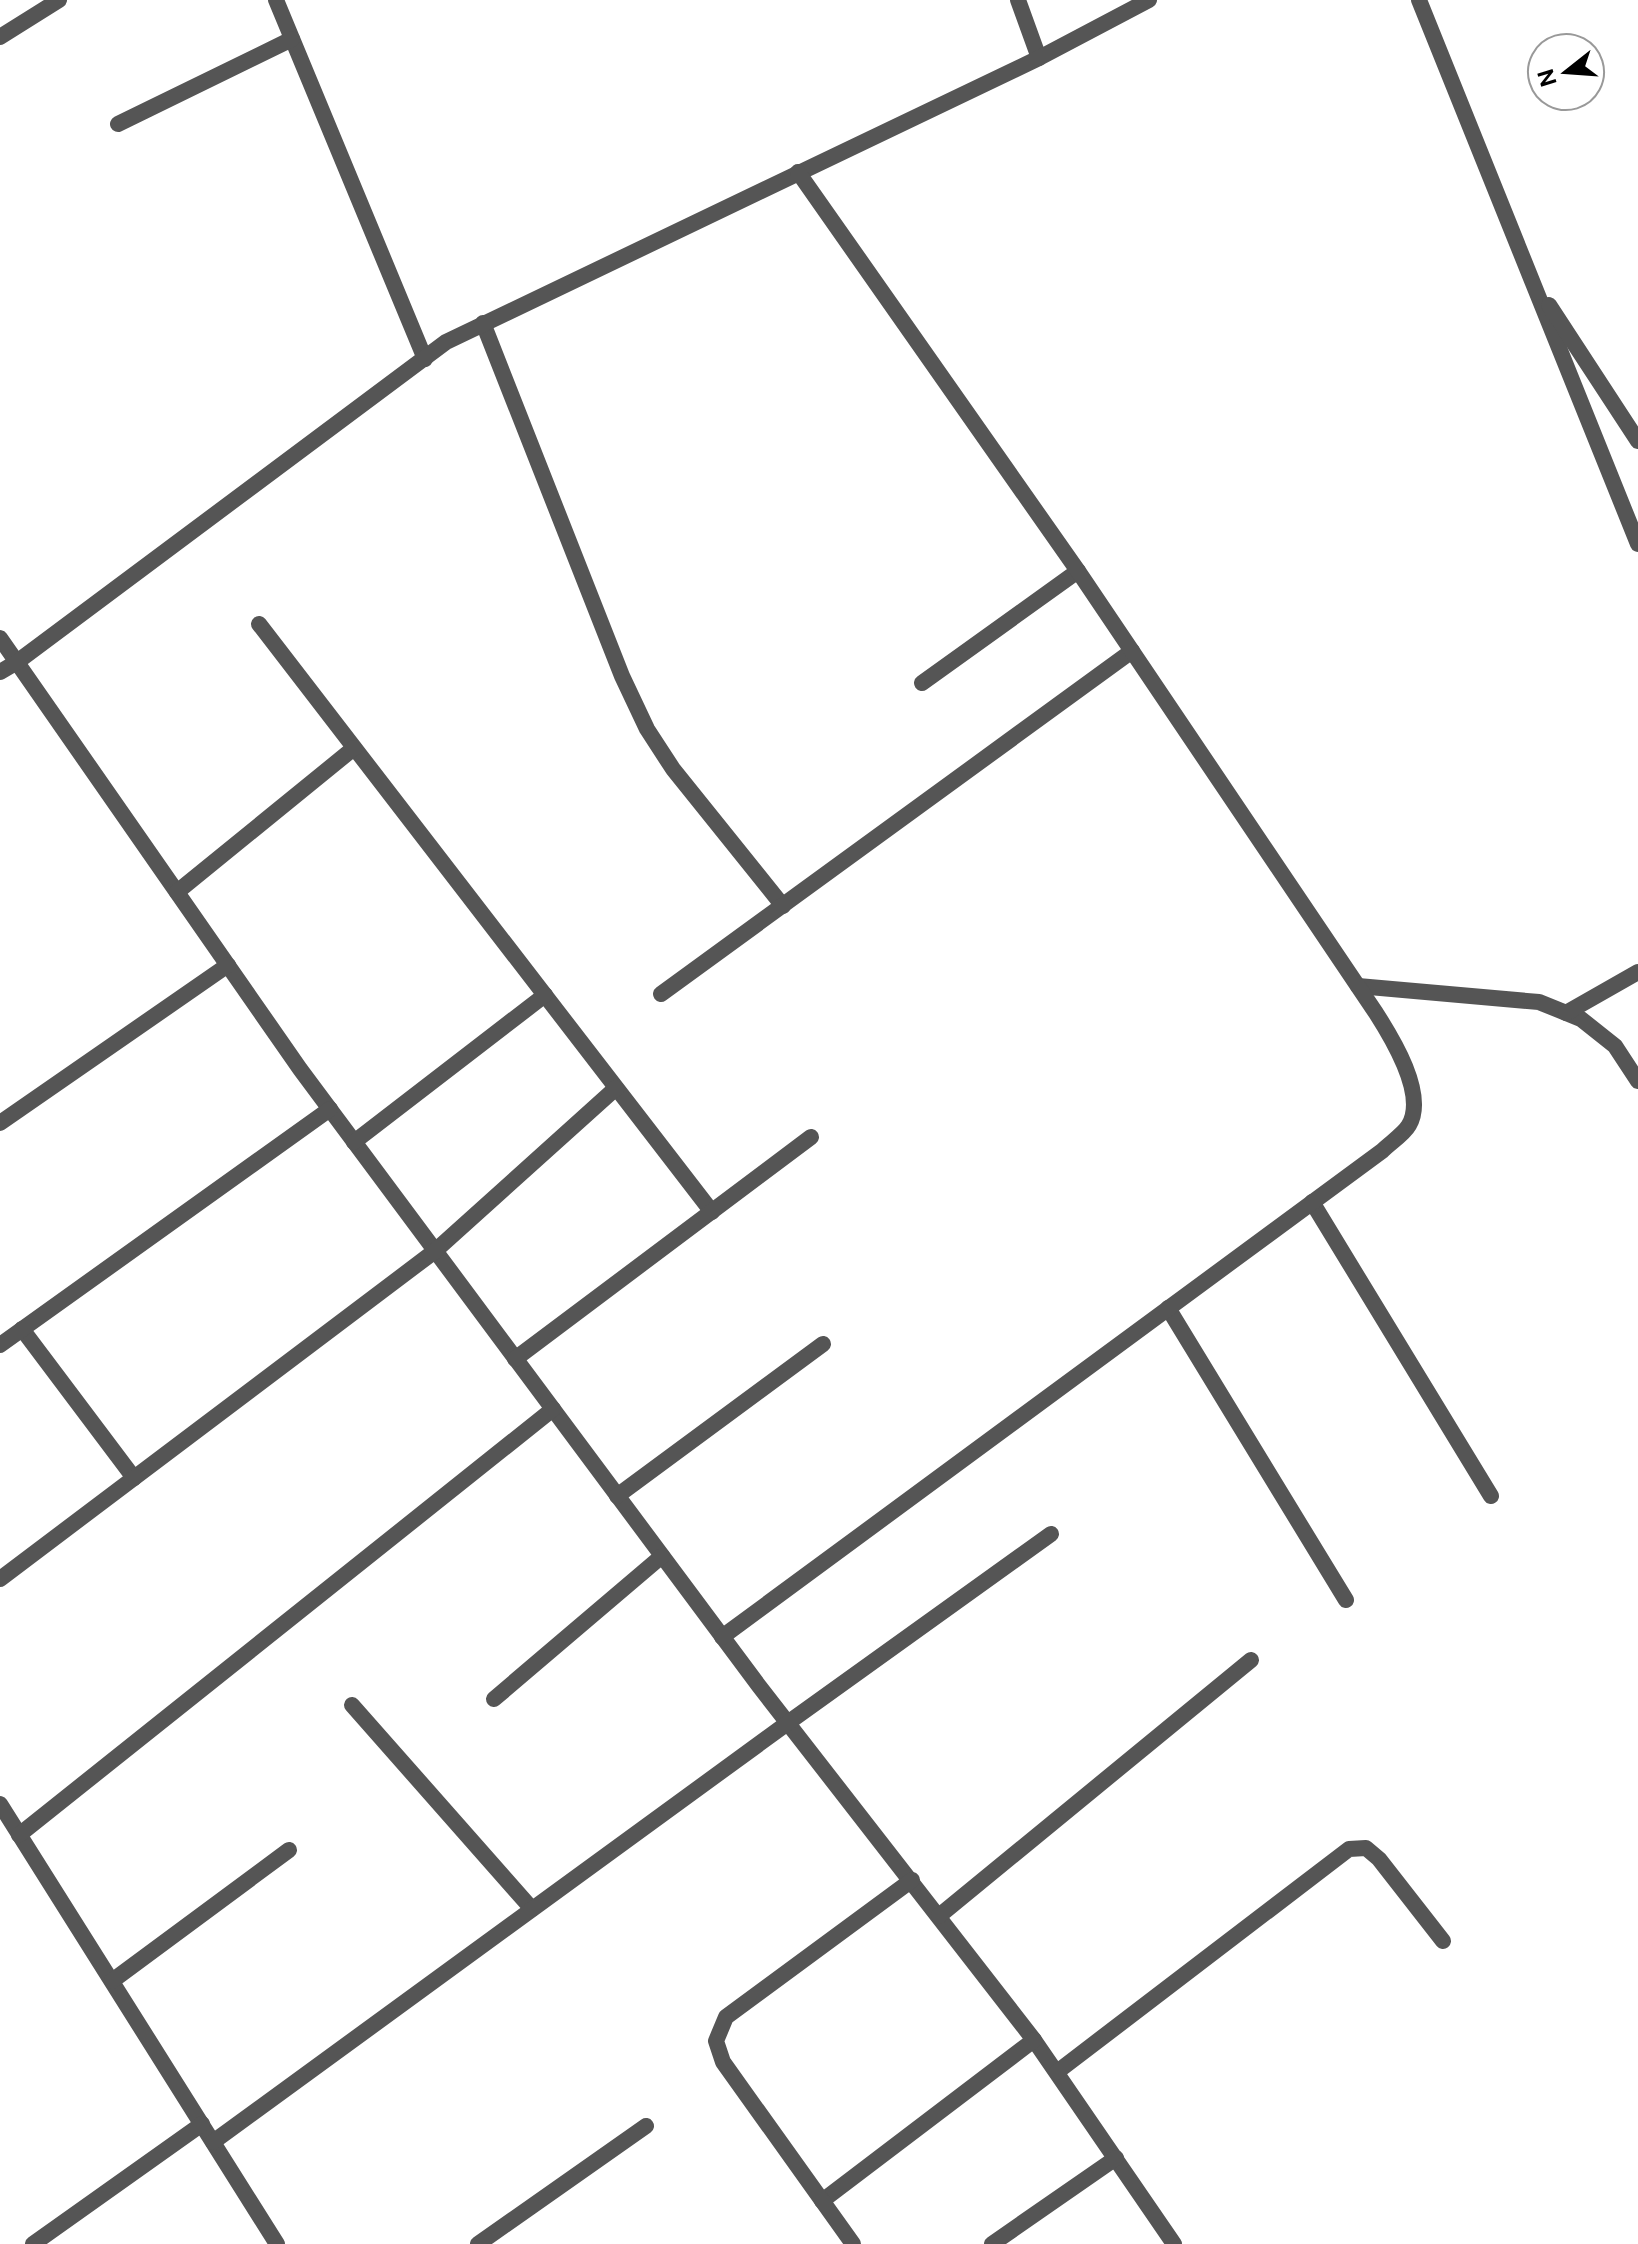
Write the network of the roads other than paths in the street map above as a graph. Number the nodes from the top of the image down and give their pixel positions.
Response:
1 (59, 0) edge
2 (276, 0) edge
3 (1018, 0) edge
4 (1149, 0) edge
5 (1419, 0) edge
6 (0, 37) edge
7 (292, 39) junction
8 (1039, 58) junction
9 (118, 124) dead end
10 (798, 172) junction
11 (1528, 272) junction
12 (483, 323) junction
13 (425, 359) junction
14 (1638, 441) edge
15 (1638, 544) edge
16 (1078, 571) junction
17 (259, 624) dead end
18 (0, 638) edge
19 (1132, 651) junction
20 (17, 662) junction
21 (0, 672) edge
22 (922, 683) dead end
23 (354, 748) junction
24 (177, 892) junction
25 (783, 906) junction
26 (228, 965) junction
27 (1638, 972) edge
28 (1358, 986) junction
29 (661, 994) dead end
30 (545, 995) junction
31 (1566, 1013) junction
32 (1638, 1081) edge
33 (616, 1088) junction
34 (330, 1109) junction
35 (0, 1123) edge
36 (811, 1137) dead end
37 (354, 1142) junction
38 (1312, 1202) junction
39 (712, 1212) junction
40 (435, 1251) junction
41 (1168, 1308) junction
42 (22, 1329) junction
43 (823, 1344) dead end
44 (0, 1345) edge
45 (515, 1359) junction
46 (553, 1409) junction
47 (134, 1478) junction
48 (617, 1496) junction
49 (1491, 1496) dead end
50 (1051, 1534) dead end
51 (662, 1556) junction
52 (0, 1579) edge
53 (1346, 1600) dead end
54 (722, 1637) junction
55 (1251, 1660) dead end
56 (494, 1699) dead end
57 (352, 1705) dead end
58 (789, 1722) junction
59 (0, 1804) edge
60 (19, 1835) junction
61 (289, 1850) dead end
62 (912, 1880) junction
63 (532, 1909) junction
64 (939, 1916) junction
65 (1443, 1941) dead end
66 (112, 1981) junction
67 (1034, 2040) junction
68 (1057, 2072) junction
69 (202, 2124) junction
70 (646, 2126) dead end
71 (213, 2142) junction
72 (1116, 2158) junction
73 (822, 2201) junction
74 (33, 2244) edge
75 (277, 2244) edge
76 (478, 2244) edge
77 (853, 2244) edge
78 (992, 2244) edge
79 (1174, 2244) edge

1 - 6 street
2 - 7 street
3 - 8 street
4 - 8 street
5 - 11 street
7 - 9 street
7 - 13 street
8 - 10 street
10 - 12 street
10 - 16 street
11 - 14 street
11 - 15 street
12 - 13 street
12 - 25 street
13 - 20 street
16 - 19 street
16 - 22 street
17 - 23 street
18 - 20 street
19 - 25 street
19 - 28 street
20 - 21 street
20 - 24 street
23 - 24 street
23 - 30 street
24 - 26 street
25 - 29 street
26 - 34 street
26 - 35 street
27 - 31 street
28 - 31 street
28 - 38 street
30 - 33 street
30 - 37 street
31 - 32 street
33 - 39 street
33 - 40 street
34 - 37 street
34 - 42 street
36 - 39 street
37 - 40 street
38 - 41 street
38 - 49 street
39 - 45 street
40 - 45 street
40 - 47 street
41 - 53 street
41 - 54 street
42 - 44 street
42 - 47 street
43 - 48 street
45 - 46 street
46 - 48 street
46 - 60 street
47 - 52 street
48 - 51 street
50 - 58 street
51 - 54 street
51 - 56 street
54 - 58 street
55 - 64 street
57 - 63 street
58 - 62 street
58 - 63 street
59 - 60 street
60 - 66 street
61 - 66 street
62 - 64 street
62 - 73 street
63 - 71 street
64 - 67 street
65 - 68 street
66 - 69 street
67 - 68 street
67 - 73 street
68 - 72 street
69 - 71 street
69 - 74 street
70 - 76 street
71 - 75 street
72 - 78 street
72 - 79 street
73 - 77 street

